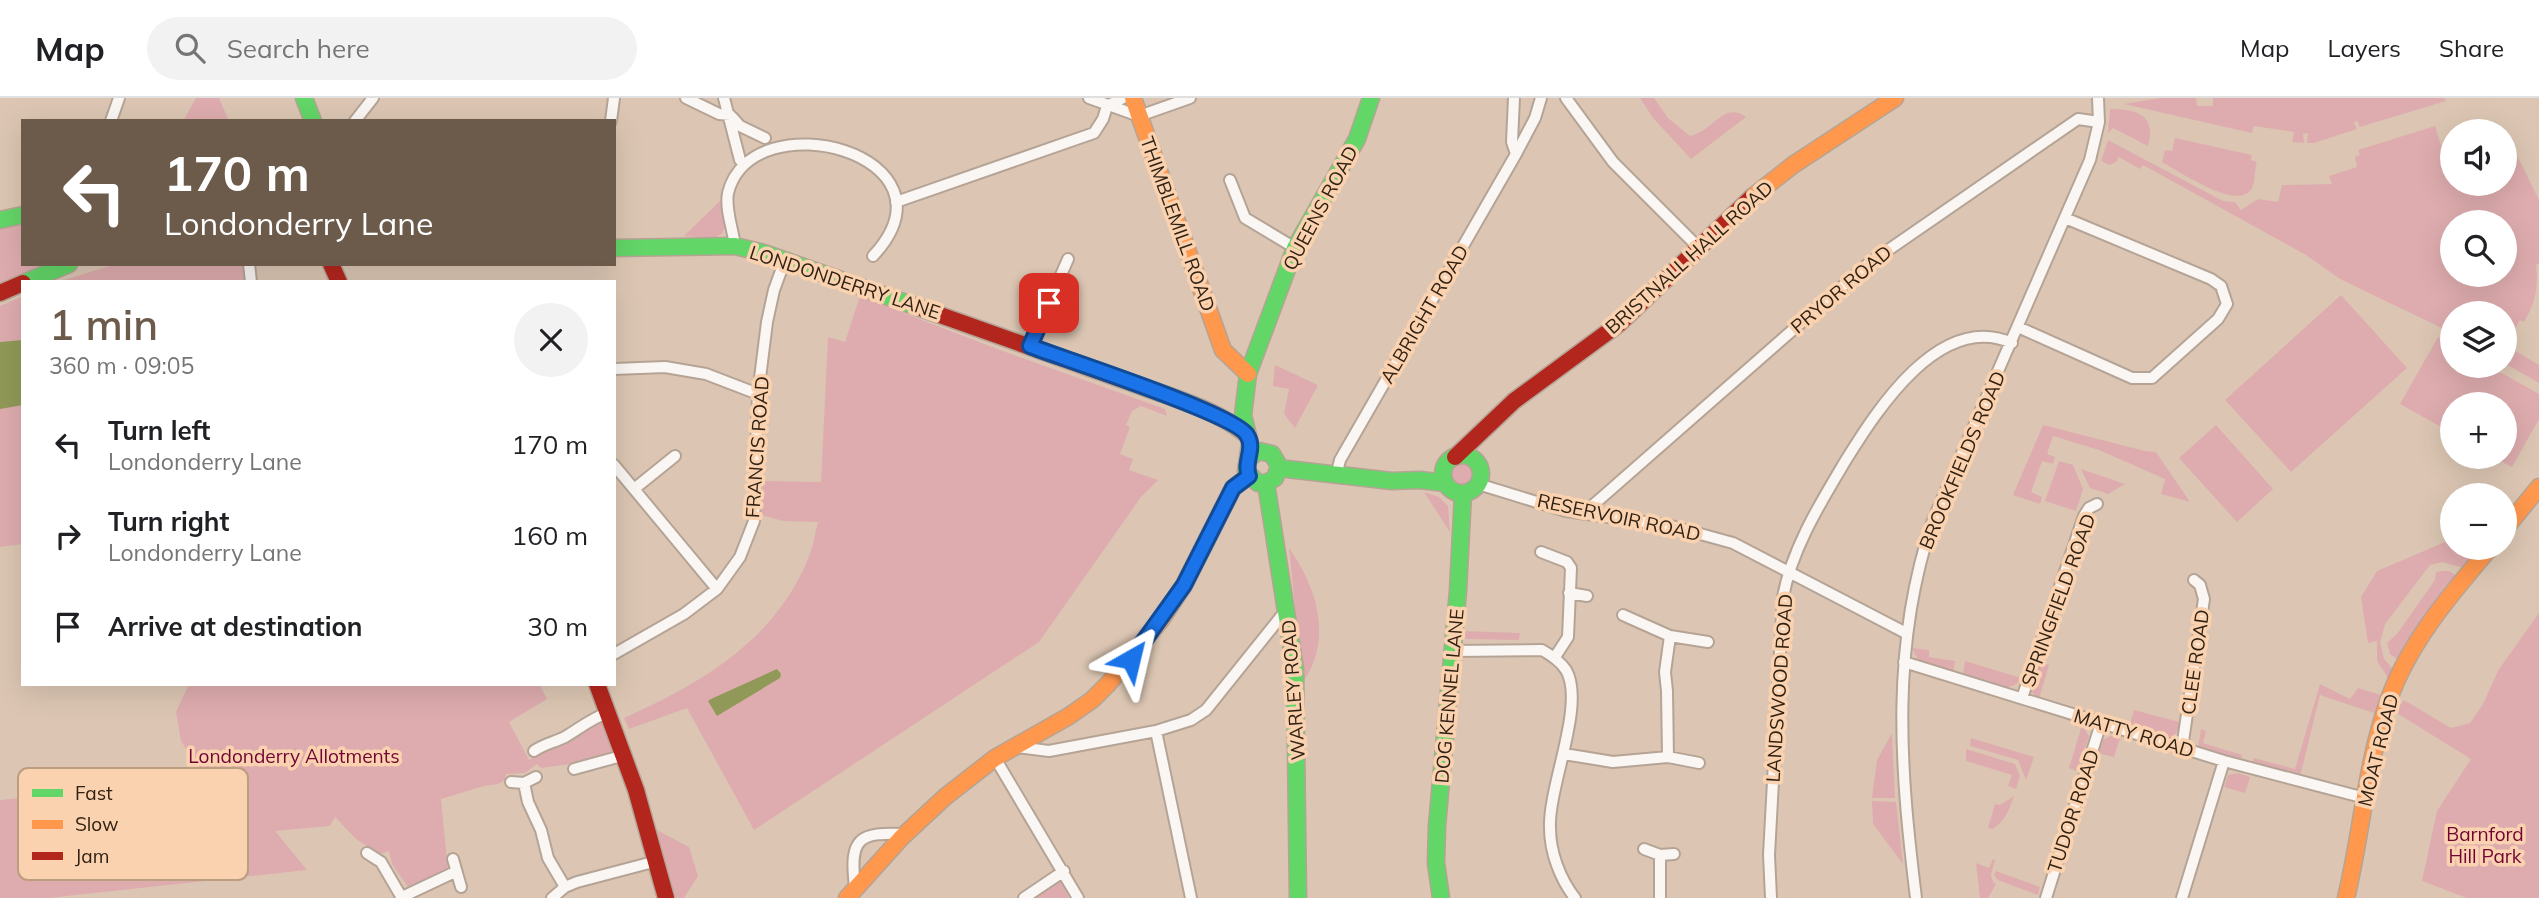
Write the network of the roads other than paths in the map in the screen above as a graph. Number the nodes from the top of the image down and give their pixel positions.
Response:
1 (119, 98) edge
2 (304, 98) edge
3 (373, 98) edge
4 (614, 98) edge
5 (686, 98) edge
6 (724, 98) edge
7 (1089, 98) edge
8 (1123, 98) edge
9 (1133, 98) edge
10 (1190, 98) edge
11 (1371, 98) edge
12 (1514, 98) edge
13 (1541, 98) edge
14 (1566, 98) edge
15 (1895, 98) edge
16 (2098, 98) edge
17 (1107, 106) junction
18 (730, 115) junction
19 (1139, 116) junction
20 (112, 119) edge
21 (312, 119) edge
22 (357, 119) edge
23 (611, 119) edge
24 (2099, 122) junction
25 (864, 148) dead end
26 (1516, 154) junction
27 (740, 160) junction
28 (1230, 180) dead end
29 (896, 202) junction
30 (21, 215) edge
31 (2065, 218) junction
32 (0, 220) edge
33 (736, 246) junction
34 (616, 247) edge
35 (1296, 248) junction
36 (1699, 248) junction
37 (873, 256) dead end
38 (1068, 259) dead end
39 (785, 260) junction
40 (64, 266) edge
41 (32, 280) edge
42 (21, 285) edge
43 (0, 293) edge
44 (2018, 327) junction
45 (2012, 343) junction
46 (1030, 346) junction
47 (1223, 350) junction
48 (1253, 357) junction
49 (616, 369) edge
50 (1248, 374) junction
51 (758, 394) junction
52 (1244, 403) junction
53 (1208, 410) junction
54 (1489, 424) junction
55 (1247, 435) junction
56 (1266, 452) junction
57 (675, 456) dead end
58 (1453, 458) junction
59 (1248, 459) junction
60 (1474, 460) junction
61 (616, 467) edge
62 (1278, 468) junction
63 (1249, 476) junction
64 (1336, 476) junction
65 (1420, 480) junction
66 (1266, 483) junction
67 (1445, 483) junction
68 (1478, 484) junction
69 (2539, 487) edge
70 (634, 489) junction
71 (1463, 493) junction
72 (2096, 504) dead end
73 (2517, 514) edge
74 (1592, 515) junction
75 (1541, 552) dead end
76 (2480, 560) edge
77 (1790, 572) junction
78 (2194, 580) dead end
79 (717, 589) junction
80 (1569, 593) junction
81 (1587, 596) dead end
82 (1287, 609) junction
83 (1623, 615) dead end
84 (1906, 633) junction
85 (1670, 636) junction
86 (1708, 642) dead end
87 (1453, 651) junction
88 (616, 653) edge
89 (1555, 657) junction
90 (1904, 662) junction
91 (598, 686) edge
92 (2022, 698) junction
93 (608, 712) junction
94 (2101, 723) junction
95 (1156, 731) junction
96 (1017, 747) junction
97 (2182, 748) junction
98 (534, 751) dead end
99 (1564, 754) junction
100 (625, 755) junction
101 (1668, 757) junction
102 (995, 758) junction
103 (2224, 761) junction
104 (1699, 764) dead end
105 (574, 769) dead end
106 (536, 777) dead end
107 (511, 782) dead end
108 (524, 783) junction
109 (2365, 798) junction
110 (906, 834) junction
111 (1644, 849) dead end
112 (367, 853) dead end
113 (1674, 854) dead end
114 (1660, 855) junction
115 (453, 859) dead end
116 (657, 861) junction
117 (1064, 871) junction
118 (455, 872) junction
119 (461, 887) dead end
120 (565, 887) junction
121 (851, 893) edge
122 (402, 897) edge
123 (552, 898) edge
124 (666, 898) edge
125 (1024, 898) edge
126 (1078, 898) edge
127 (1191, 898) edge
128 (1298, 898) edge
129 (1441, 898) edge
130 (1575, 898) edge
131 (1660, 898) edge
132 (1771, 898) edge
133 (1916, 898) edge
134 (2046, 898) edge
135 (2182, 898) edge
136 (2346, 898) edge

1 - 20 street
2 - 21 street
3 - 22 street
4 - 23 street
5 - 18 street
6 - 18 street
7 - 17 street
8 - 17 street
9 - 19 street, THIMBLEMILL ROAD
10 - 19 street
11 - 35 street, QUEENS ROAD
12 - 26 street
13 - 26 street, ALBRIGHT ROAD
14 - 36 street
15 - 36 street, BRISTNALL HALL ROAD
16 - 24 street
17 - 19 street
17 - 29 street
18 - 27 street
18 - 27 street
19 - 47 street, THIMBLEMILL ROAD
24 - 31 street, BROOKFIELDS ROAD
24 - 74 street, PRYOR ROAD
25 - 29 street
26 - 64 street, ALBRIGHT ROAD
27 - 33 street
28 - 35 street
29 - 37 street
30 - 32 street
31 - 44 street, BROOKFIELDS ROAD
31 - 44 street
33 - 34 street, LONDONDERRY LANE
33 - 39 street, LONDONDERRY LANE
35 - 48 street, QUEENS ROAD
36 - 54 street, BRISTNALL HALL ROAD
38 - 46 street
39 - 46 street, LONDONDERRY LANE
39 - 51 street, FRANCIS ROAD
40 - 41 street
42 - 43 street
44 - 45 street, BROOKFIELDS ROAD
45 - 77 street, LANDSWOOD ROAD
45 - 84 street, BROOKFIELDS ROAD
46 - 53 street, LONDONDERRY LANE
47 - 48 street
47 - 50 street, THIMBLEMILL ROAD
48 - 50 street
49 - 51 street
50 - 52 street
51 - 79 street, FRANCIS ROAD
52 - 53 street
52 - 55 street
52 - 56 street
53 - 55 street, LONDONDERRY LANE
54 - 58 street, BRISTNALL HALL ROAD
54 - 60 street, BRISTNALL HALL ROAD
55 - 59 street
56 - 59 street
56 - 62 street
57 - 70 street
58 - 60 street
58 - 65 street, BRISTNALL HALL ROAD
58 - 67 street
59 - 63 street
60 - 68 street
61 - 70 street
62 - 64 street
62 - 66 street
63 - 66 street
63 - 96 street
64 - 65 street
65 - 67 street
66 - 82 street, WARLEY ROAD
67 - 71 street
68 - 71 street
68 - 74 street, RESERVOIR ROAD
69 - 73 street
70 - 79 street
71 - 87 street, DOG KENNEL LANE
72 - 92 street, SPRINGFIELD ROAD
74 - 77 street, RESERVOIR ROAD
75 - 80 street
76 - 109 street, MOAT ROAD
77 - 84 street, RESERVOIR ROAD
77 - 132 street, LANDSWOOD ROAD
78 - 97 street, CLEE ROAD
79 - 88 street, FRANCIS ROAD
80 - 81 street
80 - 89 street
82 - 95 street
82 - 128 street, WARLEY ROAD
83 - 85 street
84 - 90 street, BROOKFIELDS ROAD
85 - 86 street
85 - 101 street
87 - 89 street
87 - 129 street, DOG KENNEL LANE
89 - 99 street
90 - 92 street, MATTY ROAD
90 - 133 street, BROOKFIELDS ROAD
91 - 93 street
92 - 94 street, MATTY ROAD
93 - 98 street
93 - 100 street
94 - 97 street, MATTY ROAD
94 - 134 street, TUDOR ROAD
95 - 96 street
95 - 127 street
96 - 102 street
97 - 103 street, MATTY ROAD
99 - 101 street
99 - 130 street
100 - 105 street
100 - 116 street
101 - 104 street
102 - 110 street
102 - 117 street
103 - 109 street, MATTY ROAD
103 - 135 street
106 - 108 street
107 - 108 street
108 - 120 street
109 - 136 street, MOAT ROAD
110 - 121 street
110 - 121 street
111 - 114 street
112 - 122 street
113 - 114 street
114 - 131 street
115 - 118 street
116 - 120 street
116 - 124 street
117 - 125 street
117 - 126 street
118 - 119 street
118 - 122 street
120 - 123 street

